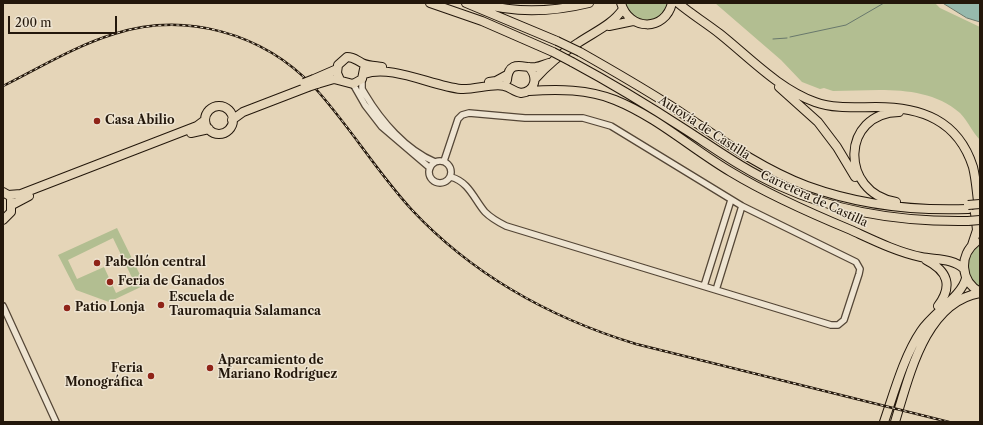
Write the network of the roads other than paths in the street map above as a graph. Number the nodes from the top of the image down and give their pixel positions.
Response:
1 (430, 3) edge
2 (466, 3) edge
3 (480, 3) edge
4 (589, 3) edge
5 (672, 3) edge
6 (678, 3) edge
7 (622, 6) edge
8 (633, 21) junction
9 (604, 27) junction
10 (738, 48) junction
11 (362, 63) junction
12 (550, 63) junction
13 (529, 67) junction
14 (337, 69) junction
15 (507, 75) junction
16 (363, 76) junction
17 (535, 79) junction
18 (320, 80) junction
19 (340, 80) junction
20 (353, 84) junction
21 (306, 85) junction
22 (510, 88) junction
23 (529, 91) junction
24 (228, 110) junction
25 (205, 120) junction
26 (232, 120) junction
27 (208, 129) junction
28 (701, 140) junction
29 (444, 161) junction
30 (435, 162) junction
31 (430, 168) junction
32 (451, 177) junction
33 (6, 193) edge
34 (731, 200) junction
35 (980, 204) edge
36 (12, 205) junction
37 (742, 206) junction
38 (951, 206) junction
39 (968, 207) junction
40 (980, 208) edge
41 (980, 215) edge
42 (824, 218) junction
43 (3, 220) edge
44 (980, 220) edge
45 (980, 239) edge
46 (972, 245) junction
47 (921, 257) junction
48 (964, 269) junction
49 (966, 278) junction
50 (704, 286) junction
51 (716, 290) junction
52 (980, 292) edge
53 (3, 306) edge
54 (916, 338) junction
55 (56, 422) edge
56 (884, 422) edge
57 (895, 422) edge

1 - 28 highway, Autovía de Castilla, bridge
2 - 39 highway, Autovía de Castilla, bridge
3 - 4 highway
5 - 8 highway
6 - 10 highway
7 - 8 highway
7 - 9 highway
8 - 9 highway
9 - 12 highway
10 - 38 highway
10 - 41 highway
11 - 14 highway
11 - 15 highway
11 - 16 highway
12 - 13 highway
12 - 17 highway
13 - 15 highway
13 - 17 highway
14 - 18 highway
14 - 19 highway
15 - 22 highway
16 - 20 highway
16 - 22 highway
16 - 30 street
17 - 23 highway
18 - 19 highway
18 - 21 highway, bridge
19 - 20 highway
20 - 31 street
21 - 24 highway
21 - 26 highway
22 - 23 highway
23 - 42 highway, Carretera de Castilla
24 - 25 highway
24 - 26 highway
25 - 27 highway
25 - 33 highway
26 - 27 highway
27 - 36 highway
28 - 42 highway
28 - 44 highway, Autovía de Castilla, bridge
29 - 30 street
29 - 32 street
29 - 34 street
30 - 31 street
31 - 32 street
32 - 50 street
33 - 36 highway
34 - 37 street
34 - 50 street
35 - 39 highway, bridge
36 - 43 highway
37 - 51 street
37 - 51 street
38 - 39 highway
38 - 46 highway
39 - 40 highway, Autovía de Castilla
42 - 47 highway, Carretera de Castilla
45 - 46 highway
46 - 48 highway
47 - 48 highway, Carretera de Castilla
47 - 54 highway
48 - 49 highway
49 - 52 highway
49 - 54 highway
50 - 51 street
52 - 57 highway
53 - 55 street
54 - 56 highway

